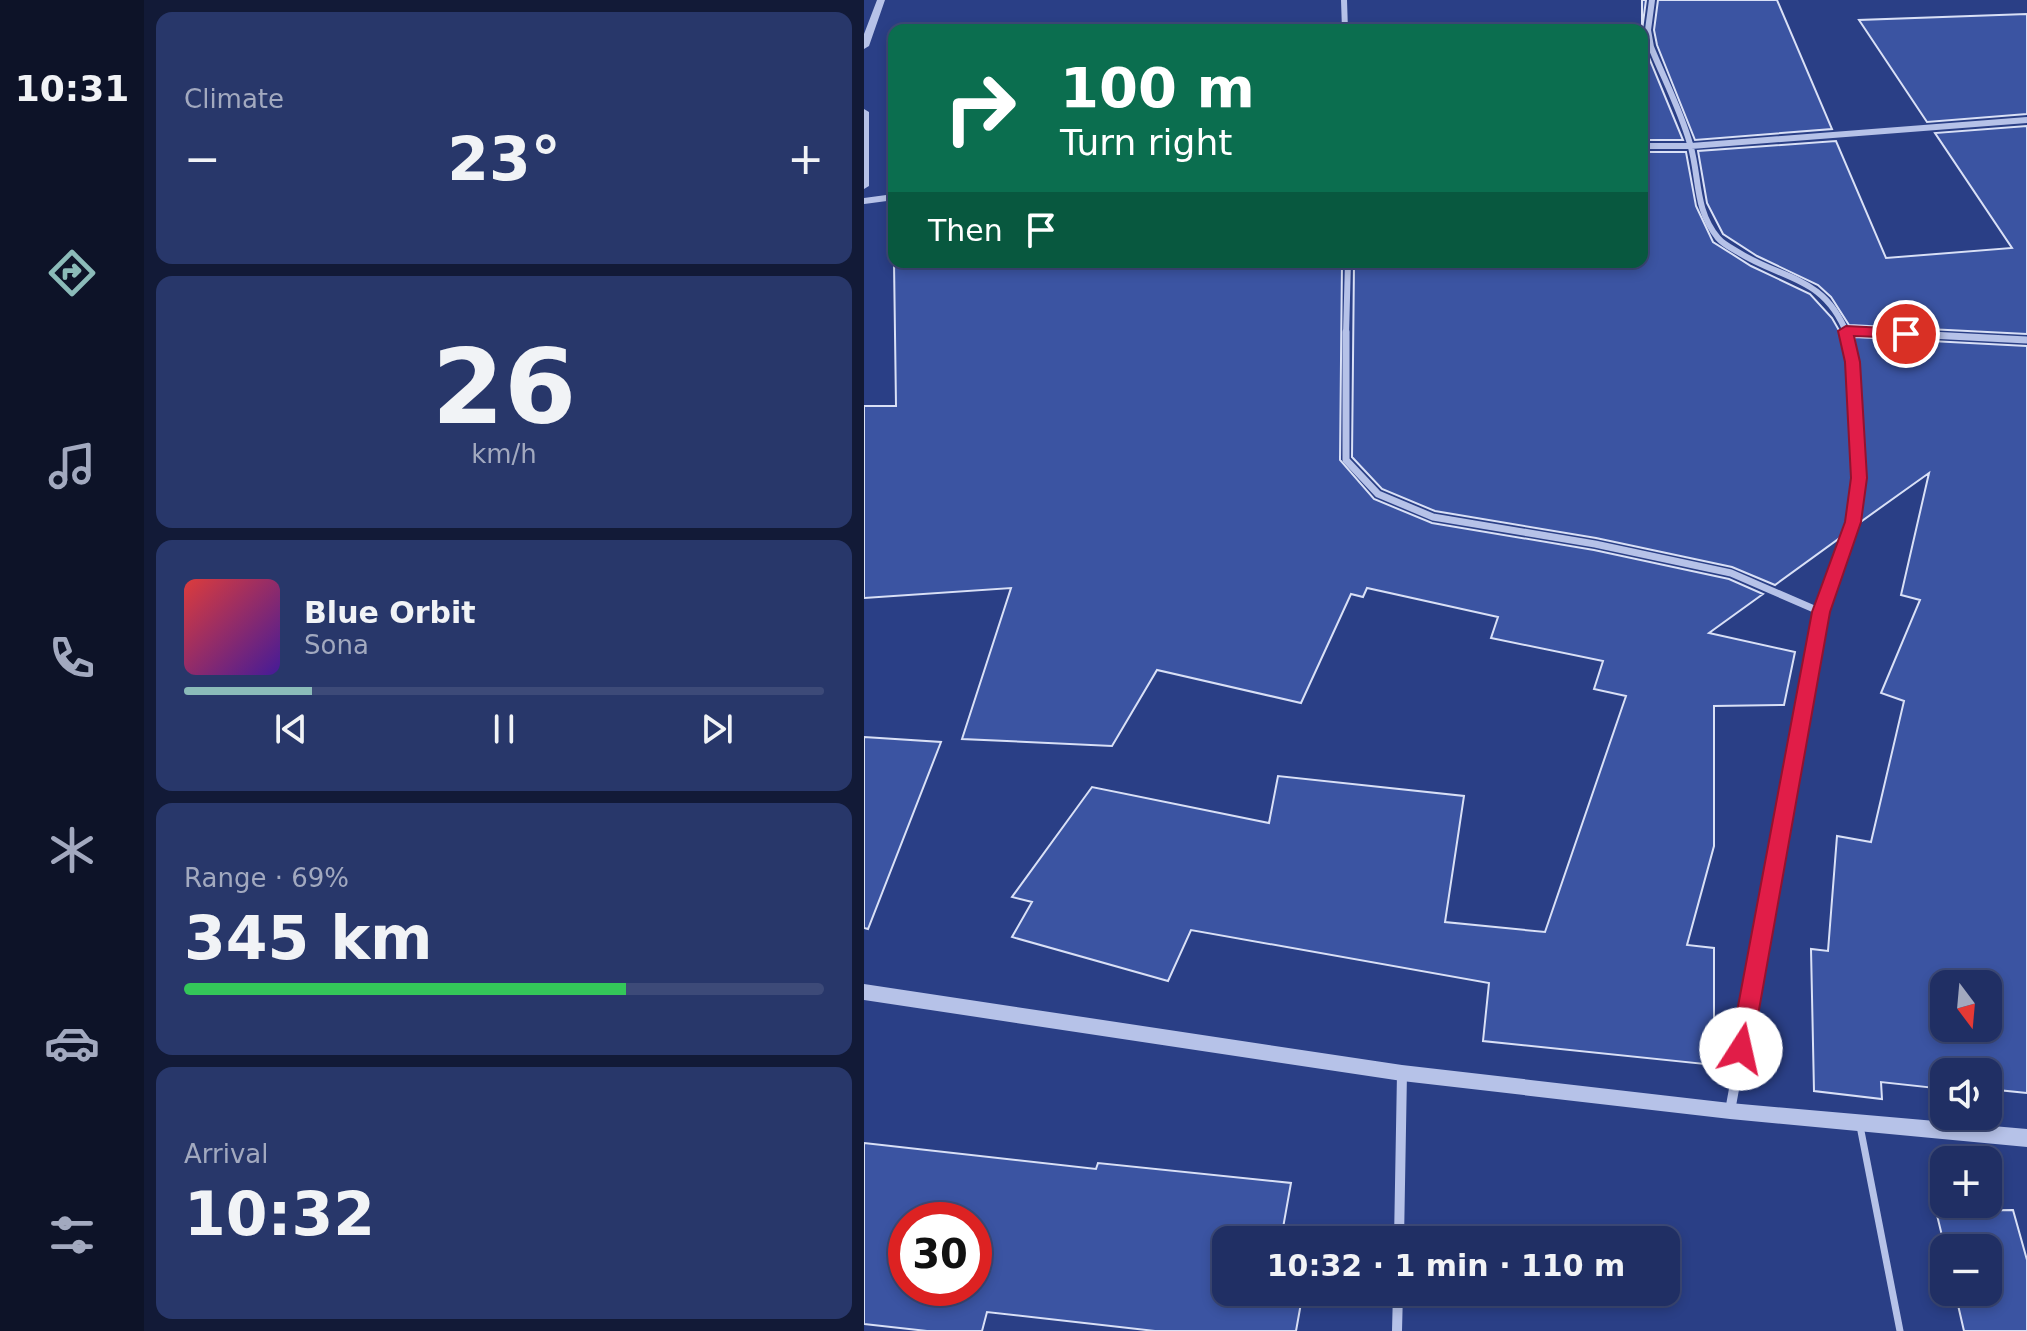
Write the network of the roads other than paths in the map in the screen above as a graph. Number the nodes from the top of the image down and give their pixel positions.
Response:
1 (881, 0) edge
2 (1344, 0) edge
3 (1652, 0) edge
4 (1345, 24) edge
5 (864, 46) edge
6 (864, 112) edge
7 (864, 119) edge
8 (2027, 120) edge
9 (1648, 146) edge
10 (1691, 146) junction
11 (864, 186) edge
12 (888, 198) edge
13 (864, 201) edge
14 (1348, 268) edge
15 (1846, 331) junction
16 (2027, 340) edge
17 (1821, 612) junction
18 (864, 992) edge
19 (1402, 1073) junction
20 (1730, 1111) junction
21 (1860, 1123) junction
22 (2027, 1138) edge
23 (1399, 1226) edge
24 (1398, 1306) edge
25 (1397, 1331) edge
26 (1900, 1331) edge

1 - 5 street
2 - 4 street
3 - 10 street
6 - 7 street
7 - 11 street
8 - 10 street
9 - 10 street
10 - 15 street
12 - 13 street
14 - 17 street
15 - 16 street
15 - 17 street
17 - 20 street
18 - 19 street
19 - 20 street
19 - 23 street
20 - 21 street
21 - 22 street
21 - 26 lane
24 - 25 street

